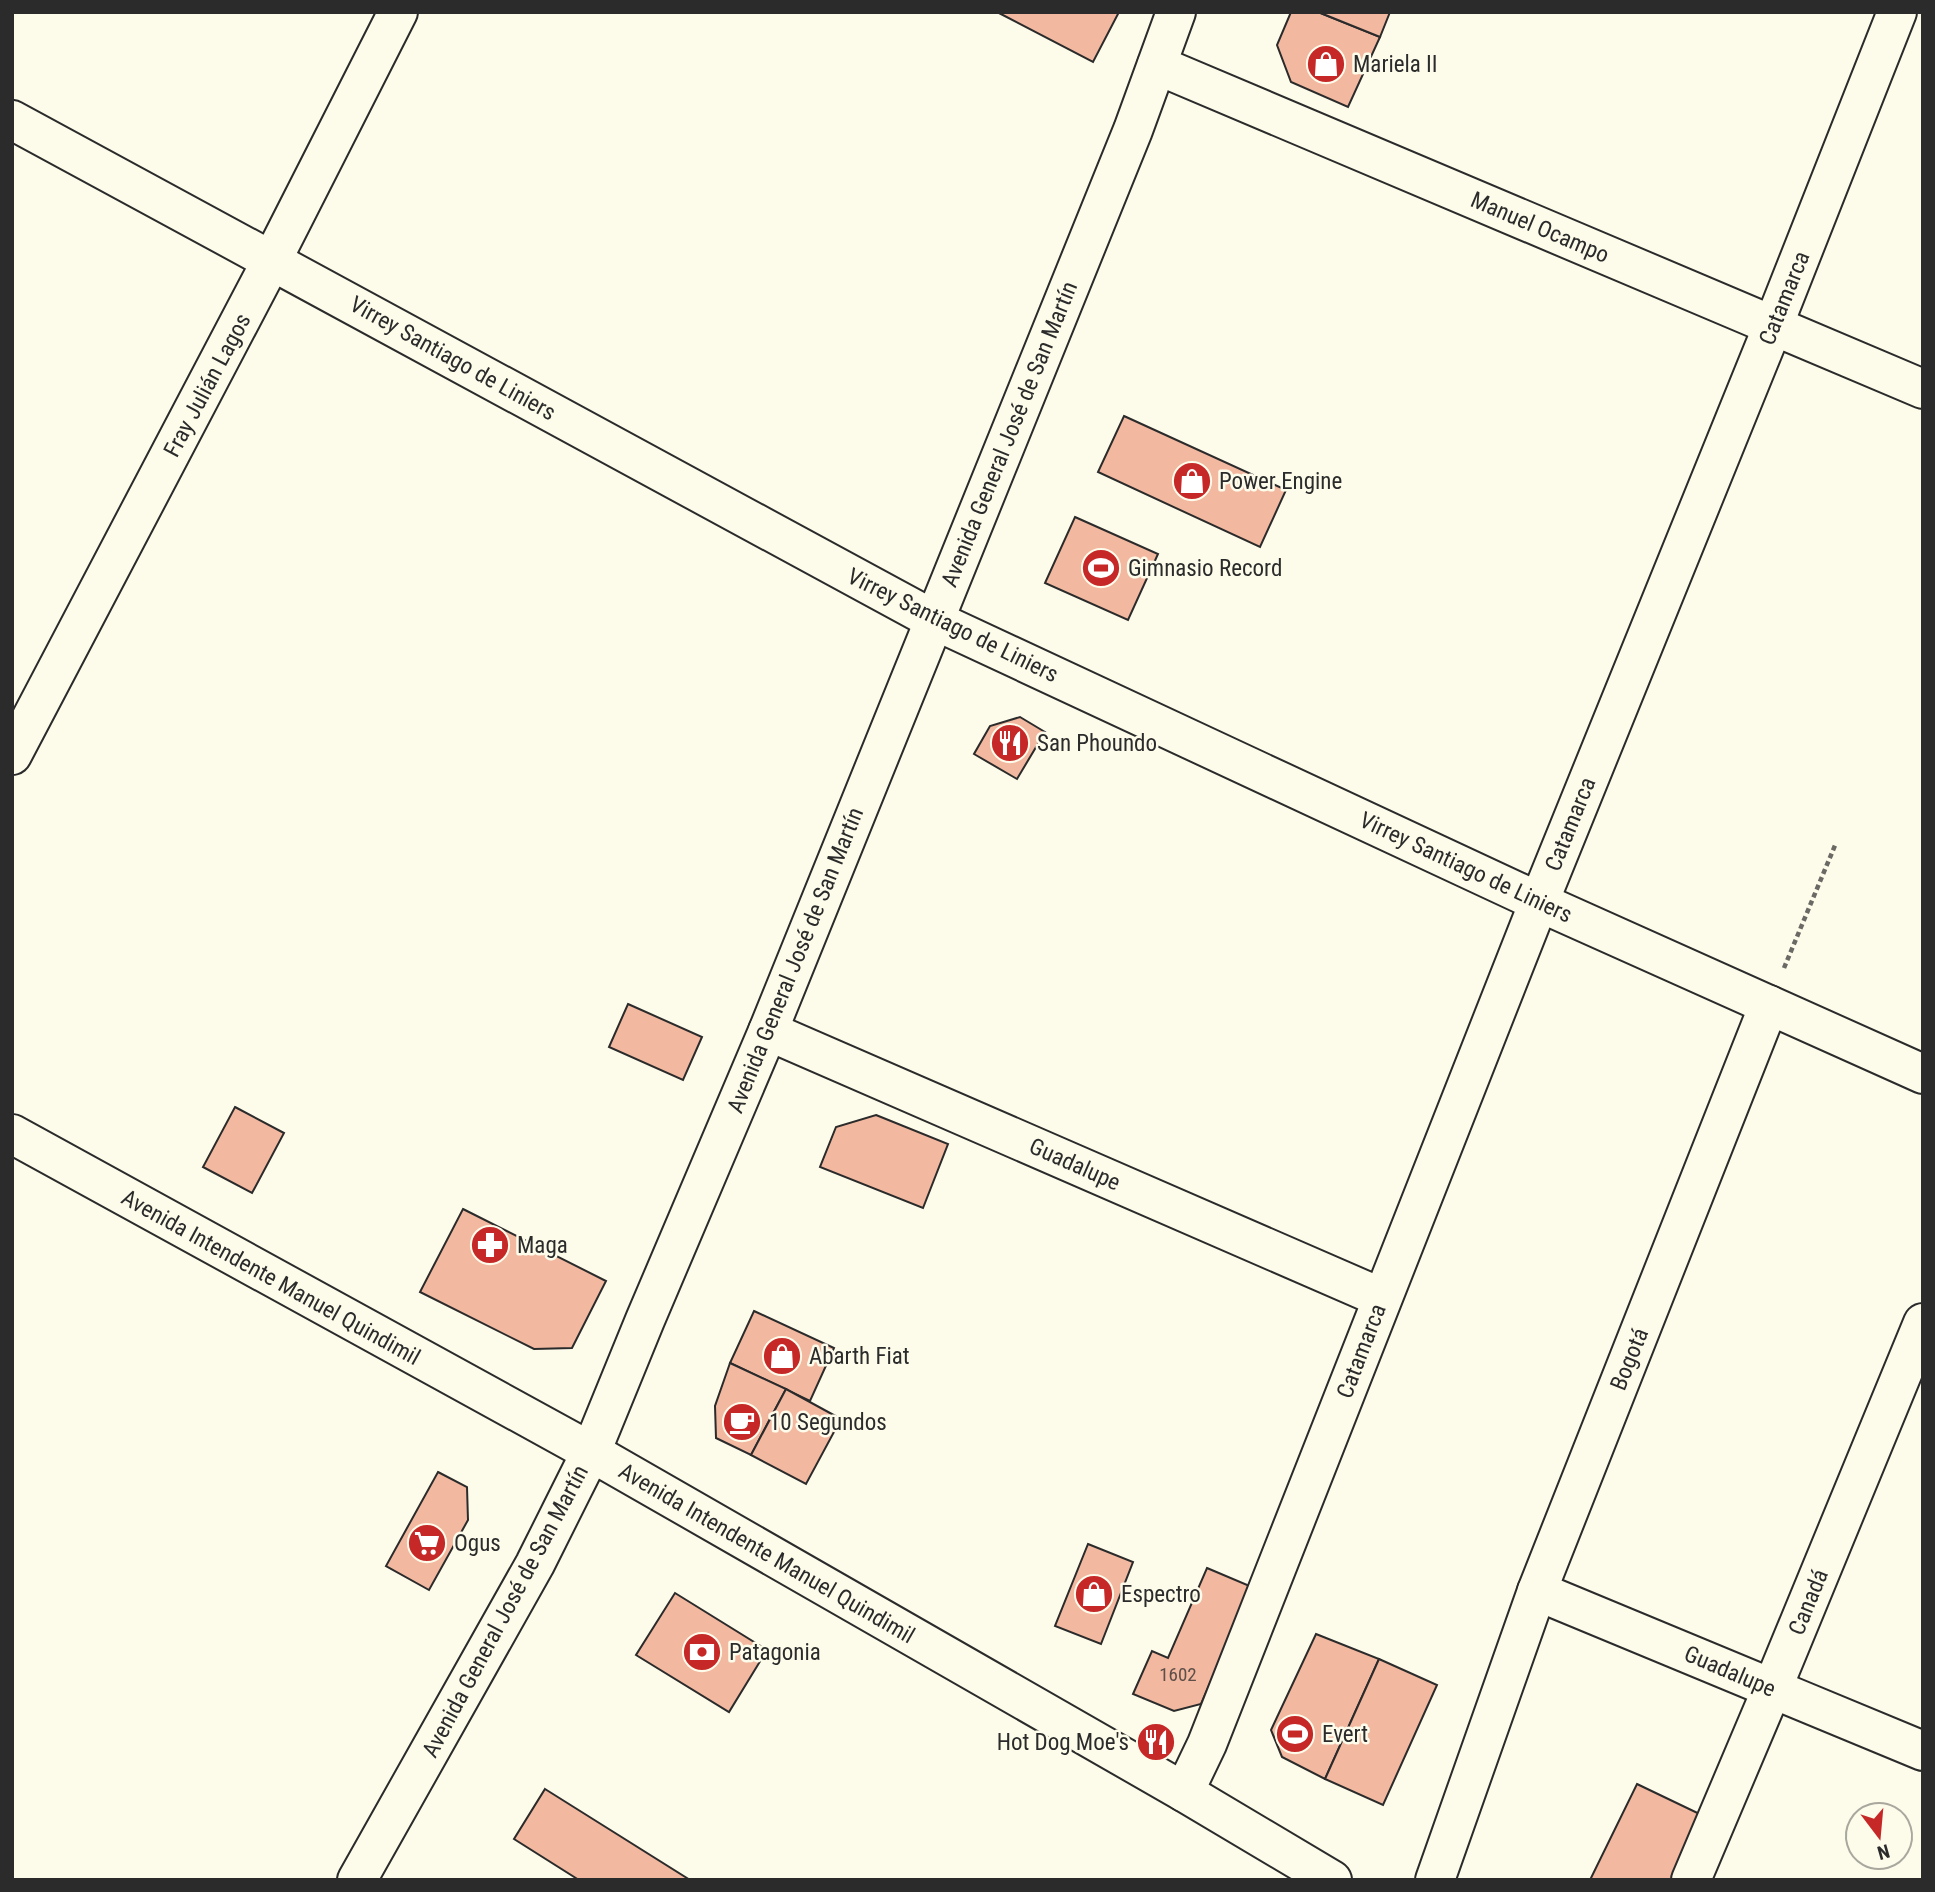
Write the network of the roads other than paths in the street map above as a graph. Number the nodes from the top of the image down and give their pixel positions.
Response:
1 (398, 12) edge
2 (1176, 12) edge
3 (1897, 12) edge
4 (1157, 65) junction
5 (12, 120) edge
6 (272, 260) junction
7 (1773, 326) junction
8 (1923, 389) edge
9 (934, 620) junction
10 (12, 755) edge
11 (1539, 902) junction
12 (1769, 1004) junction
13 (768, 1031) junction
14 (1923, 1074) edge
15 (12, 1135) edge
16 (1382, 1298) junction
17 (1923, 1323) edge
18 (591, 1452) junction
19 (1537, 1591) junction
20 (1772, 1689) junction
21 (1923, 1751) edge
22 (1184, 1792) junction
23 (357, 1880) edge
24 (1332, 1880) edge
25 (1436, 1880) edge
26 (1691, 1880) edge

1 - 6 street, Fray Julián Lagos
2 - 4 street, Avenida General José de San Martín
3 - 7 street, Catamarca
4 - 7 street, Manuel Ocampo
4 - 9 street, Avenida General José de San Martín
5 - 6 street, Virrey Santiago de Liniers
6 - 9 street, Virrey Santiago de Liniers
6 - 10 street, Fray Julián Lagos
7 - 8 street, Manuel Ocampo
7 - 11 street, Catamarca
9 - 11 street, Virrey Santiago de Liniers
9 - 13 street, Avenida General José de San Martín
11 - 12 street, Virrey Santiago de Liniers
11 - 16 street, Catamarca
12 - 14 street, Virrey Santiago de Liniers
12 - 19 street, Bogotá
13 - 16 street, Guadalupe
13 - 18 street, Avenida General José de San Martín
15 - 18 street, Avenida Intendente Manuel Quindimil
16 - 22 street, Catamarca
17 - 20 street, Canadá
18 - 22 street, Avenida Intendente Manuel Quindimil
18 - 23 street, Avenida General José de San Martín
19 - 20 street, Guadalupe
19 - 25 street, Bogotá
20 - 21 street, Guadalupe
20 - 26 street, Canadá
22 - 24 street, Avenida Intendente Manuel Quindimil

